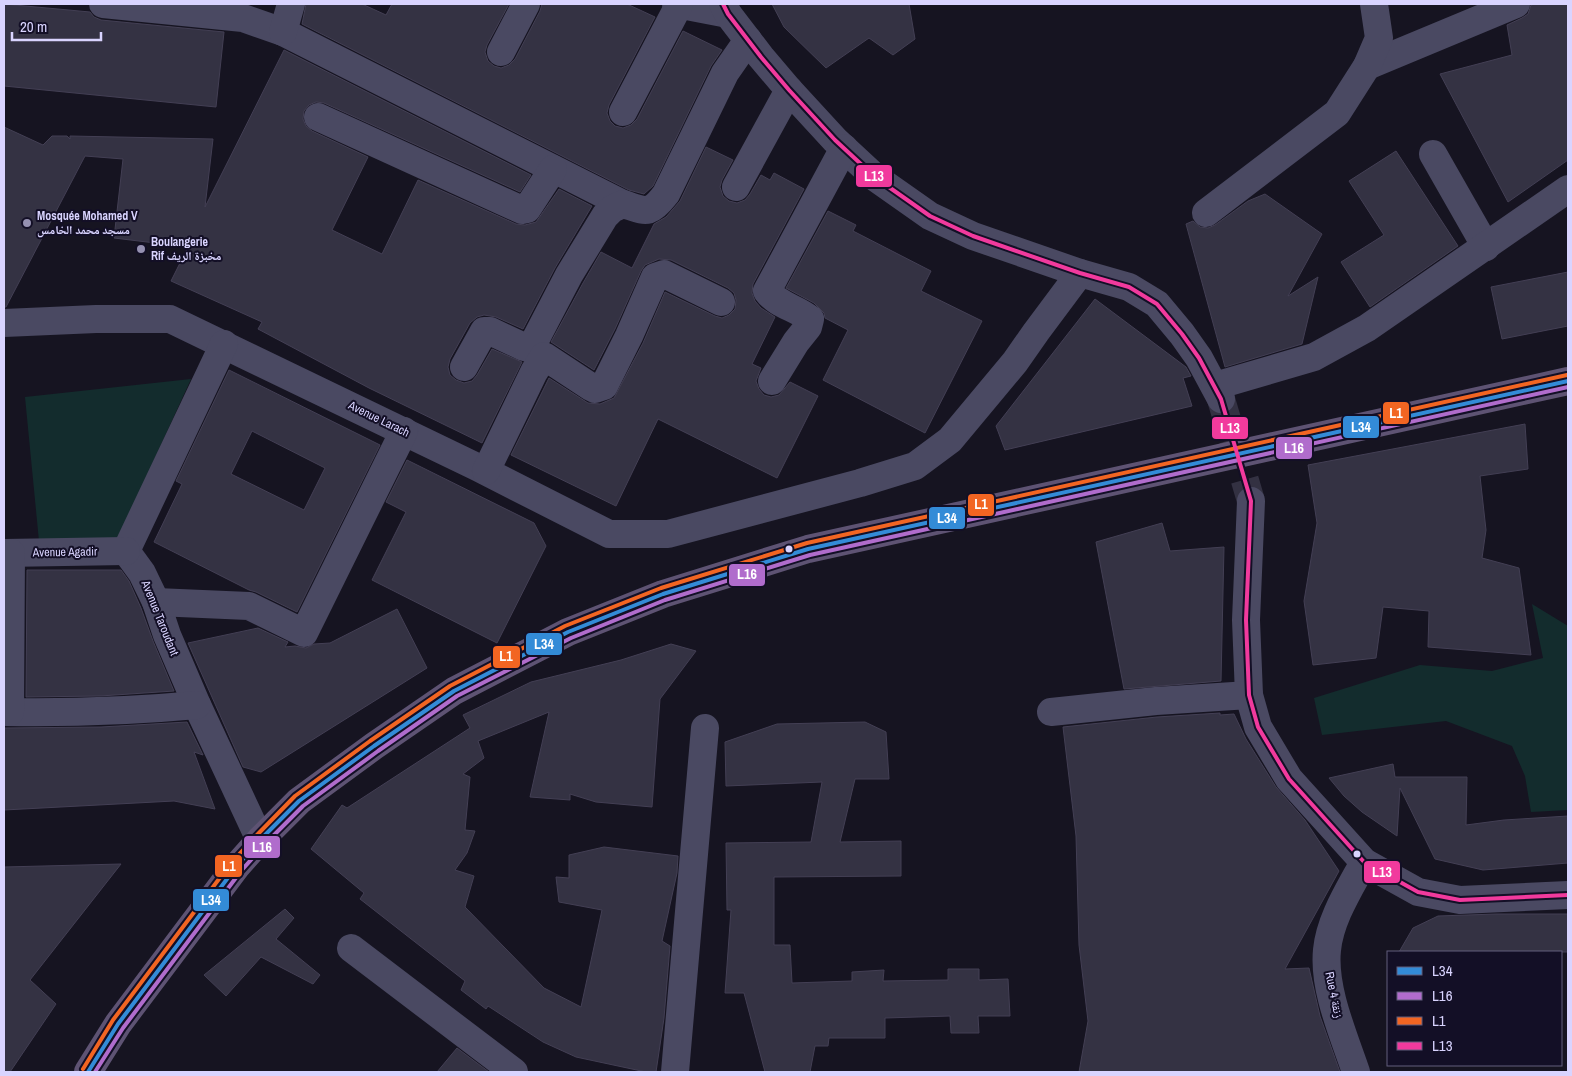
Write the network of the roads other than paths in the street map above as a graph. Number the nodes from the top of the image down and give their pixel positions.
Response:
1 (103, 4) edge
2 (291, 4) edge
3 (526, 4) edge
4 (678, 4) edge
5 (1374, 4) edge
6 (1516, 4) edge
7 (152, 6) edge
8 (726, 9) edge
9 (283, 32) junction
10 (748, 40) junction
11 (501, 52) dead end
12 (1368, 66) junction
13 (789, 90) junction
14 (623, 112) dead end
15 (318, 117) dead end
16 (844, 148) junction
17 (1433, 154) dead end
18 (553, 169) junction
19 (736, 187) dead end
20 (1568, 189) edge
21 (623, 204) junction
22 (1206, 213) dead end
23 (1486, 247) junction
24 (1080, 273) junction
25 (721, 302) dead end
26 (4, 323) edge
27 (224, 344) junction
28 (536, 352) junction
29 (464, 367) dead end
30 (772, 381) dead end
31 (1568, 381) edge
32 (404, 431) junction
33 (486, 471) junction
34 (1251, 501) tunnel mouth
35 (126, 551) junction
36 (7, 553) edge
37 (156, 602) junction
38 (1249, 695) junction
39 (197, 705) junction
40 (7, 712) edge
41 (1051, 712) dead end
42 (705, 728) dead end
43 (260, 840) junction
44 (1364, 862) junction
45 (1568, 895) edge
46 (351, 948) dead end
47 (88, 1072) edge
48 (514, 1072) edge
49 (675, 1072) edge
50 (1356, 1072) edge

1 - 7 street
2 - 9 street
3 - 11 street
4 - 8 street
4 - 14 street
5 - 12 street
6 - 12 street
7 - 9 street
8 - 10 street
9 - 18 street
10 - 13 street
10 - 21 street
12 - 22 street
13 - 16 street
13 - 19 street
15 - 18 street
16 - 24 street
16 - 30 street
17 - 23 street
18 - 21 street
20 - 23 street
21 - 28 street
23 - 24 street
24 - 33 street, Avenue Larach
25 - 28 street
26 - 27 street, Avenue Larach
27 - 32 street, Avenue Larach
27 - 35 street
28 - 29 street
28 - 33 street
31 - 43 main road
32 - 33 street, Avenue Larach
32 - 37 street
34 - 38 street
35 - 36 street, Avenue Agadir
35 - 37 street, Avenue Taroudant
36 - 40 street
37 - 39 street, Avenue Taroudant
38 - 41 street
38 - 44 street
39 - 40 street
39 - 43 street, Avenue Taroudant
42 - 49 street
43 - 47 main road
44 - 45 street
44 - 50 street, Rue 4 زنقة
46 - 48 street

